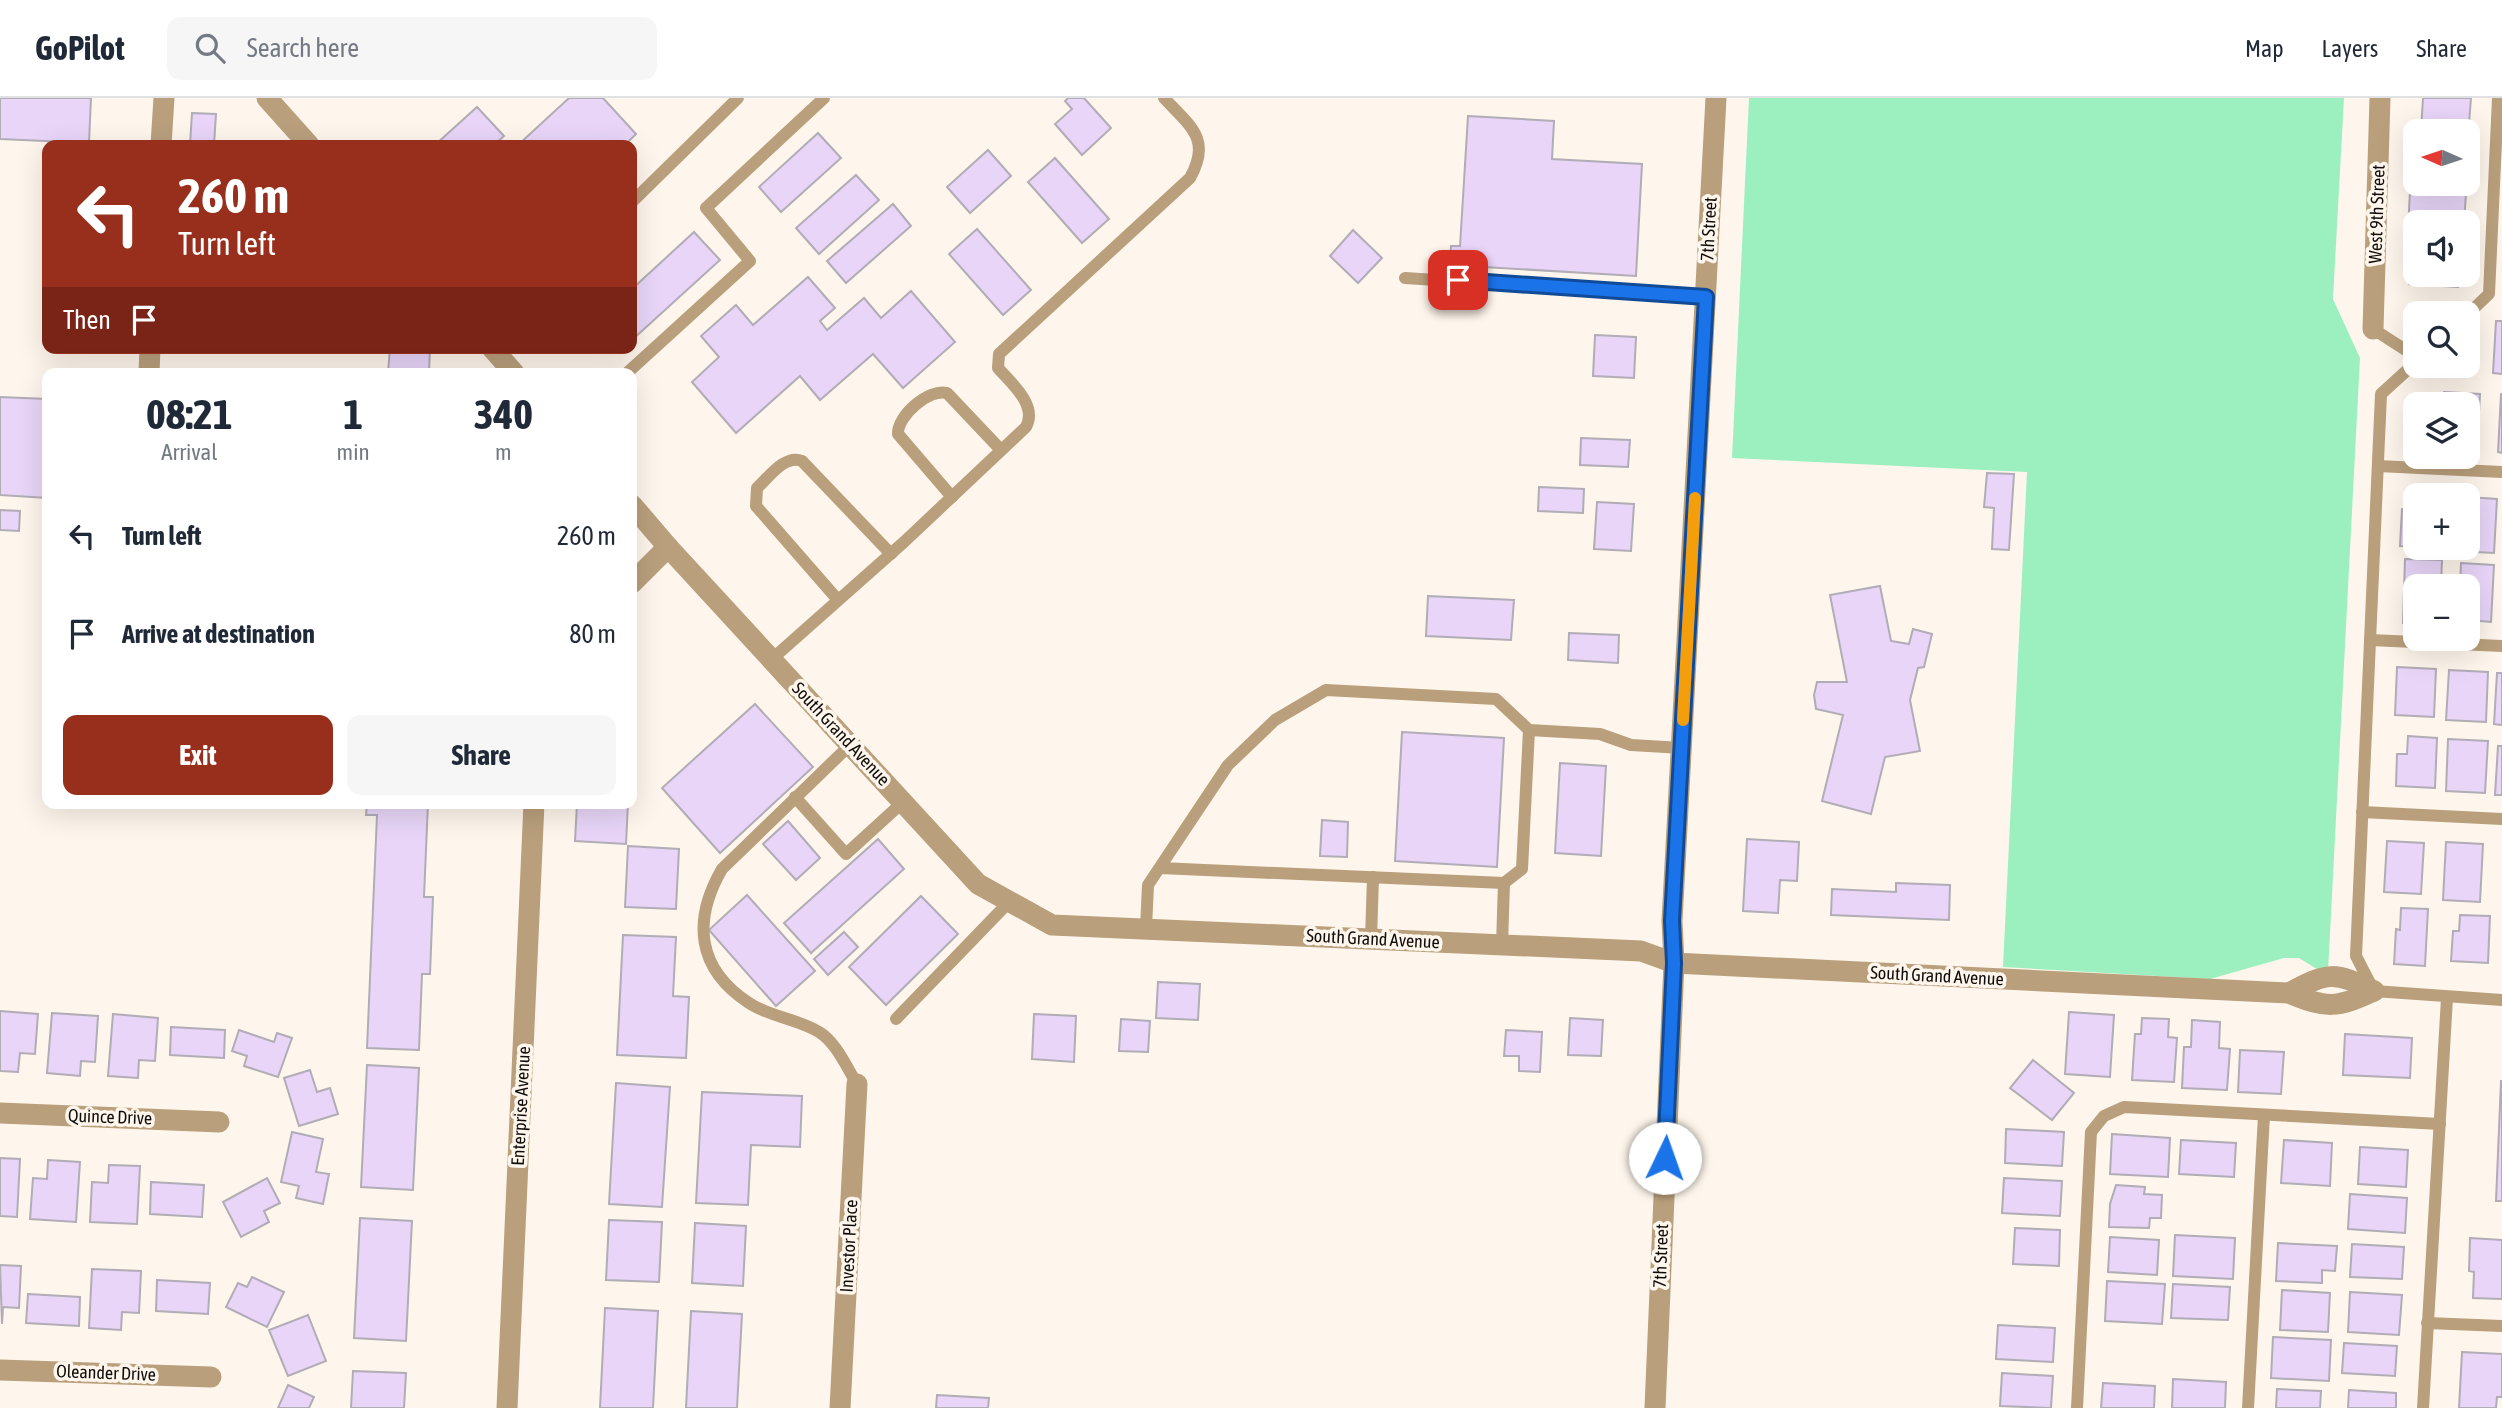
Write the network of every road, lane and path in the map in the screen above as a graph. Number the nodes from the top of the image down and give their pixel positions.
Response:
1 (164, 98) edge
2 (267, 98) edge
3 (738, 98) edge
4 (824, 98) edge
5 (1164, 98) edge
6 (1716, 98) edge
7 (2380, 98) edge
8 (2498, 98) edge
9 (2499, 125) edge
10 (161, 140) edge
11 (305, 140) edge
12 (637, 197) edge
13 (1405, 278) dead end
14 (2496, 294) edge
15 (1706, 297) junction
16 (2480, 305) edge
17 (2373, 329) joint
18 (2403, 348) edge
19 (497, 354) edge
20 (510, 368) edge
21 (632, 368) edge
22 (2403, 374) edge
23 (1001, 450) junction
24 (2378, 466) junction
25 (2502, 472) edge
26 (952, 496) junction
27 (637, 511) edge
28 (668, 547) junction
29 (891, 554) junction
30 (637, 578) edge
31 (838, 600) junction
32 (2370, 640) junction
33 (2502, 646) edge
34 (772, 659) junction
35 (1529, 730) junction
36 (850, 744) junction
37 (1682, 748) junction
38 (795, 797) junction
39 (903, 802) junction
40 (534, 809) edge
41 (2362, 812) junction
42 (2502, 819) edge
43 (1160, 868) junction
44 (1373, 877) junction
45 (1504, 883) junction
46 (1010, 901) junction
47 (1146, 928) junction
48 (1371, 939) junction
49 (1502, 945) junction
50 (1674, 963) junction
51 (2374, 990) junction
52 (2446, 998) junction
53 (2502, 1000) edge
54 (897, 1019) dead end
55 (857, 1084) joint
56 (0, 1113) edge
57 (2264, 1115) junction
58 (219, 1122) dead end
59 (2440, 1124) junction
60 (2427, 1323) junction
61 (2502, 1326) edge
62 (0, 1370) edge
63 (211, 1377) dead end
64 (507, 1408) edge
65 (840, 1408) edge
66 (1655, 1408) edge
67 (2077, 1408) edge
68 (2248, 1408) edge
69 (2423, 1408) edge

1 - 10 street
2 - 11 street
3 - 12 lane
4 - 21 lane
5 - 23 lane
6 - 15 street, 7th Street
7 - 17 street, West 9th Street
8 - 9 lane
9 - 14 lane
13 - 15 lane
14 - 16 lane
15 - 37 street, 7th Street
17 - 18 lane
19 - 20 street
22 - 24 lane
23 - 26 lane
23 - 26 lane
24 - 25 lane
24 - 32 lane
26 - 29 lane
27 - 28 street, South Grand Avenue
28 - 30 street
28 - 34 street, South Grand Avenue
29 - 31 lane
29 - 31 lane
31 - 34 lane
32 - 33 lane
32 - 41 lane
34 - 36 street, South Grand Avenue
35 - 37 lane
35 - 43 lane
35 - 45 lane
36 - 38 lane
36 - 39 street, South Grand Avenue
37 - 50 street, 7th Street
38 - 39 lane
38 - 55 lane
39 - 46 street, South Grand Avenue
40 - 64 street, Enterprise Avenue
41 - 42 lane
41 - 51 lane
43 - 44 lane
43 - 47 lane
44 - 45 lane
44 - 48 lane
45 - 49 lane
46 - 47 street, South Grand Avenue
46 - 54 lane
47 - 48 street, South Grand Avenue
48 - 49 street, South Grand Avenue
49 - 50 street, South Grand Avenue
50 - 51 street, South Grand Avenue
50 - 66 street, 7th Street
51 - 52 lane
52 - 53 lane
52 - 59 lane
55 - 65 street, Investor Place
56 - 58 street, Quince Drive
57 - 59 lane
57 - 67 lane
57 - 68 lane
59 - 60 lane
60 - 61 lane
60 - 69 lane
62 - 63 street, Oleander Drive

